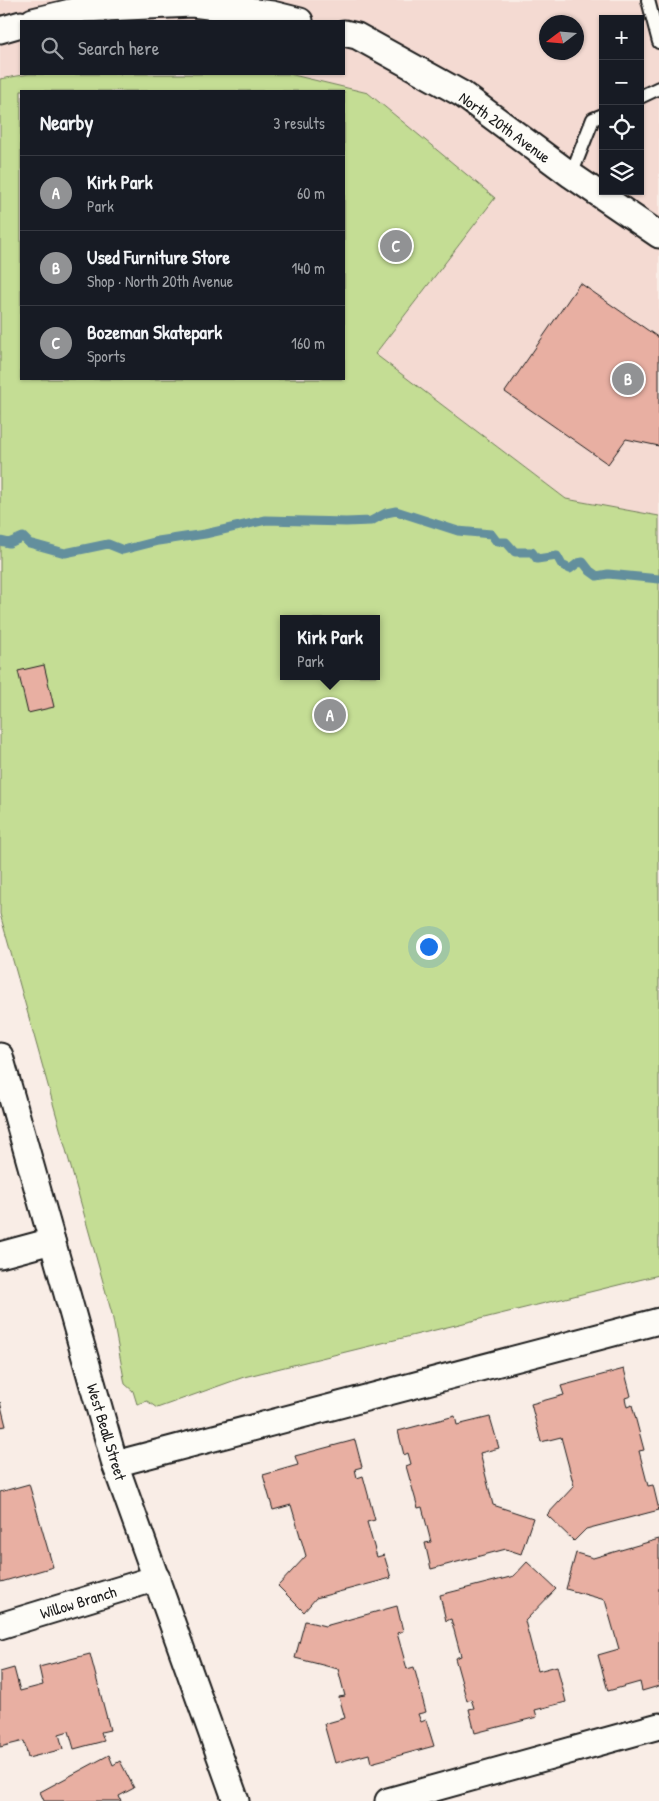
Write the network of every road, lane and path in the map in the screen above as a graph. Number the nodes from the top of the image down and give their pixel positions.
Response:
1 (648, 0) edge
2 (37, 20) edge
3 (296, 20) edge
4 (20, 24) edge
5 (0, 30) edge
6 (345, 33) edge
7 (659, 42) edge
8 (659, 88) edge
9 (644, 95) edge
10 (599, 117) edge
11 (571, 175) junction
12 (659, 235) edge
13 (0, 1056) edge
14 (52, 1241) junction
15 (0, 1255) edge
16 (659, 1321) edge
17 (115, 1464) junction
18 (156, 1578) junction
19 (0, 1626) edge
20 (659, 1726) edge
21 (236, 1801) edge
22 (388, 1801) edge

1 - 7 lane
2 - 3 street
4 - 5 street
6 - 11 street, North 20th Avenue
8 - 9 lane
10 - 11 lane
11 - 12 street, North 20th Avenue
13 - 14 street, West Beall Street
14 - 15 street
14 - 17 street, West Beall Street
16 - 17 street
17 - 18 street, West Beall Street
18 - 19 street, Willow Branch
18 - 21 street, West Beall Street
20 - 22 street

